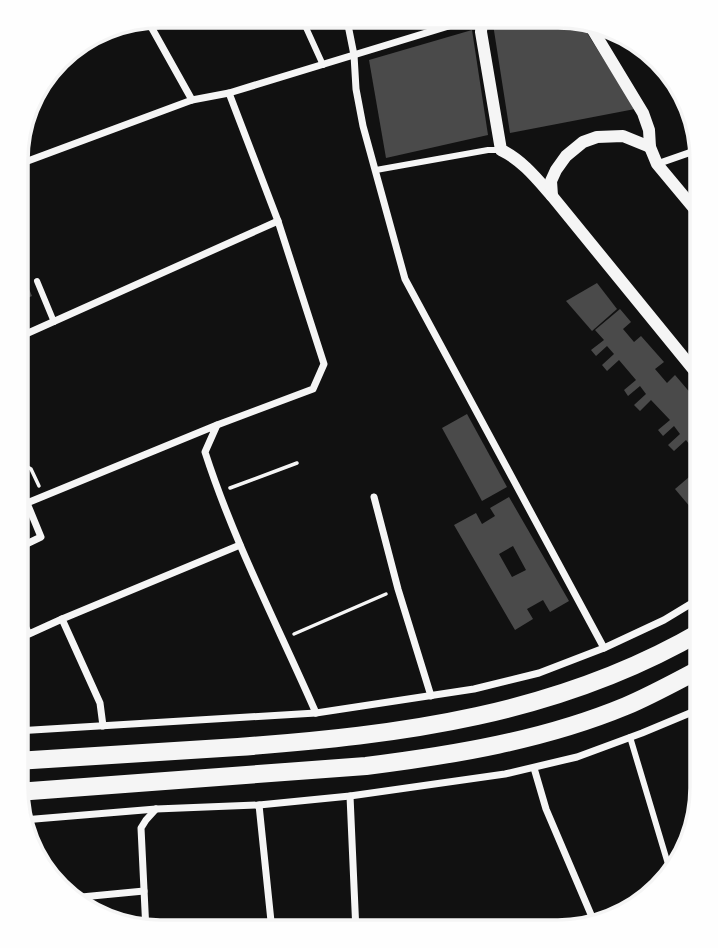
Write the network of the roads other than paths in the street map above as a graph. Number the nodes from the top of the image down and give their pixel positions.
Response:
1 (152, 28) edge
2 (306, 28) edge
3 (349, 28) edge
4 (445, 28) edge
5 (481, 28) edge
6 (595, 34) edge
7 (355, 55) junction
8 (323, 65) junction
9 (229, 93) junction
10 (192, 100) junction
11 (650, 147) junction
12 (501, 150) junction
13 (690, 152) edge
14 (28, 161) edge
15 (657, 164) junction
16 (376, 170) junction
17 (552, 197) junction
18 (690, 204) edge
19 (278, 221) junction
20 (37, 281) dead end
21 (54, 322) junction
22 (28, 333) edge
23 (690, 365) edge
24 (217, 425) junction
25 (374, 497) dead end
26 (28, 503) edge
27 (28, 505) edge
28 (28, 543) edge
29 (240, 545) junction
30 (690, 604) edge
31 (62, 619) junction
32 (28, 632) edge
33 (690, 638) edge
34 (604, 648) junction
35 (690, 674) edge
36 (431, 696) junction
37 (316, 713) junction
38 (690, 713) edge
39 (103, 726) junction
40 (28, 730) edge
41 (630, 737) junction
42 (28, 760) edge
43 (534, 768) junction
44 (28, 791) edge
45 (351, 796) junction
46 (259, 805) junction
47 (156, 809) junction
48 (32, 819) edge
49 (667, 862) edge
50 (144, 891) junction
51 (86, 897) edge
52 (592, 915) edge
53 (145, 919) edge
54 (271, 920) edge
55 (356, 920) edge

1 - 10 street
2 - 8 street
3 - 7 street
4 - 7 street
5 - 12 street
6 - 11 street
7 - 8 street
7 - 16 street
8 - 9 street
9 - 10 street
9 - 19 street
10 - 14 street
11 - 15 street
11 - 17 street
12 - 16 street
12 - 17 street
13 - 15 street
15 - 18 street
16 - 34 street
17 - 23 street
19 - 21 street
19 - 24 street
20 - 21 street
21 - 22 street
24 - 26 street
24 - 29 street
25 - 36 street
27 - 28 street
29 - 31 street
29 - 37 street
30 - 34 street
31 - 32 street
31 - 39 street
33 - 42 highway
34 - 36 street
35 - 44 highway
36 - 37 street
37 - 39 street
38 - 41 street
39 - 40 street
41 - 43 street
41 - 49 street
43 - 45 street
43 - 52 street
45 - 46 street
45 - 55 street
46 - 47 street
46 - 54 street
47 - 48 street
47 - 50 street
50 - 51 street
50 - 53 street

